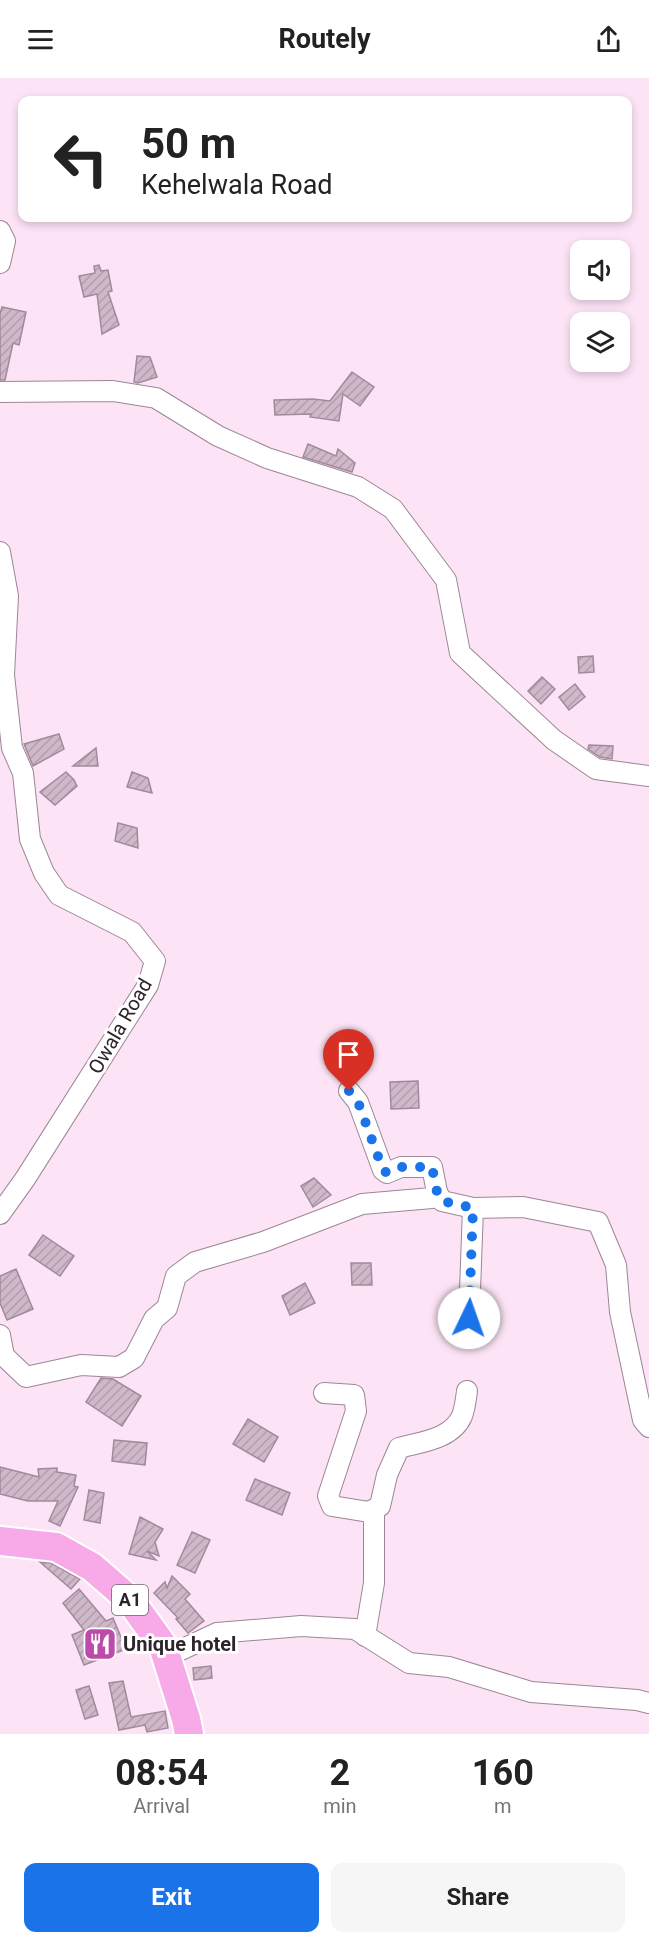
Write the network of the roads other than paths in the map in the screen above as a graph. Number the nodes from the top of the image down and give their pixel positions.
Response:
1 (0, 231) edge
2 (0, 263) edge
3 (0, 392) edge
4 (0, 552) edge
5 (649, 776) edge
6 (350, 1087) dead end
7 (437, 1192) junction
8 (473, 1208) junction
9 (0, 1214) edge
10 (469, 1318) dead end
11 (0, 1335) edge
12 (467, 1391) dead end
13 (324, 1393) dead end
14 (646, 1424) edge
15 (369, 1512) junction
16 (0, 1541) edge
17 (365, 1636) junction
18 (168, 1656) junction
19 (649, 1703) edge
20 (189, 1734) edge

1 - 2 street
3 - 5 street
4 - 9 street, Owala Road
6 - 7 street
7 - 8 street
7 - 11 street
8 - 10 street
8 - 14 street
12 - 15 street
13 - 15 street
15 - 17 street
16 - 18 highway, A1
17 - 18 street
17 - 19 street
18 - 20 highway, A1

